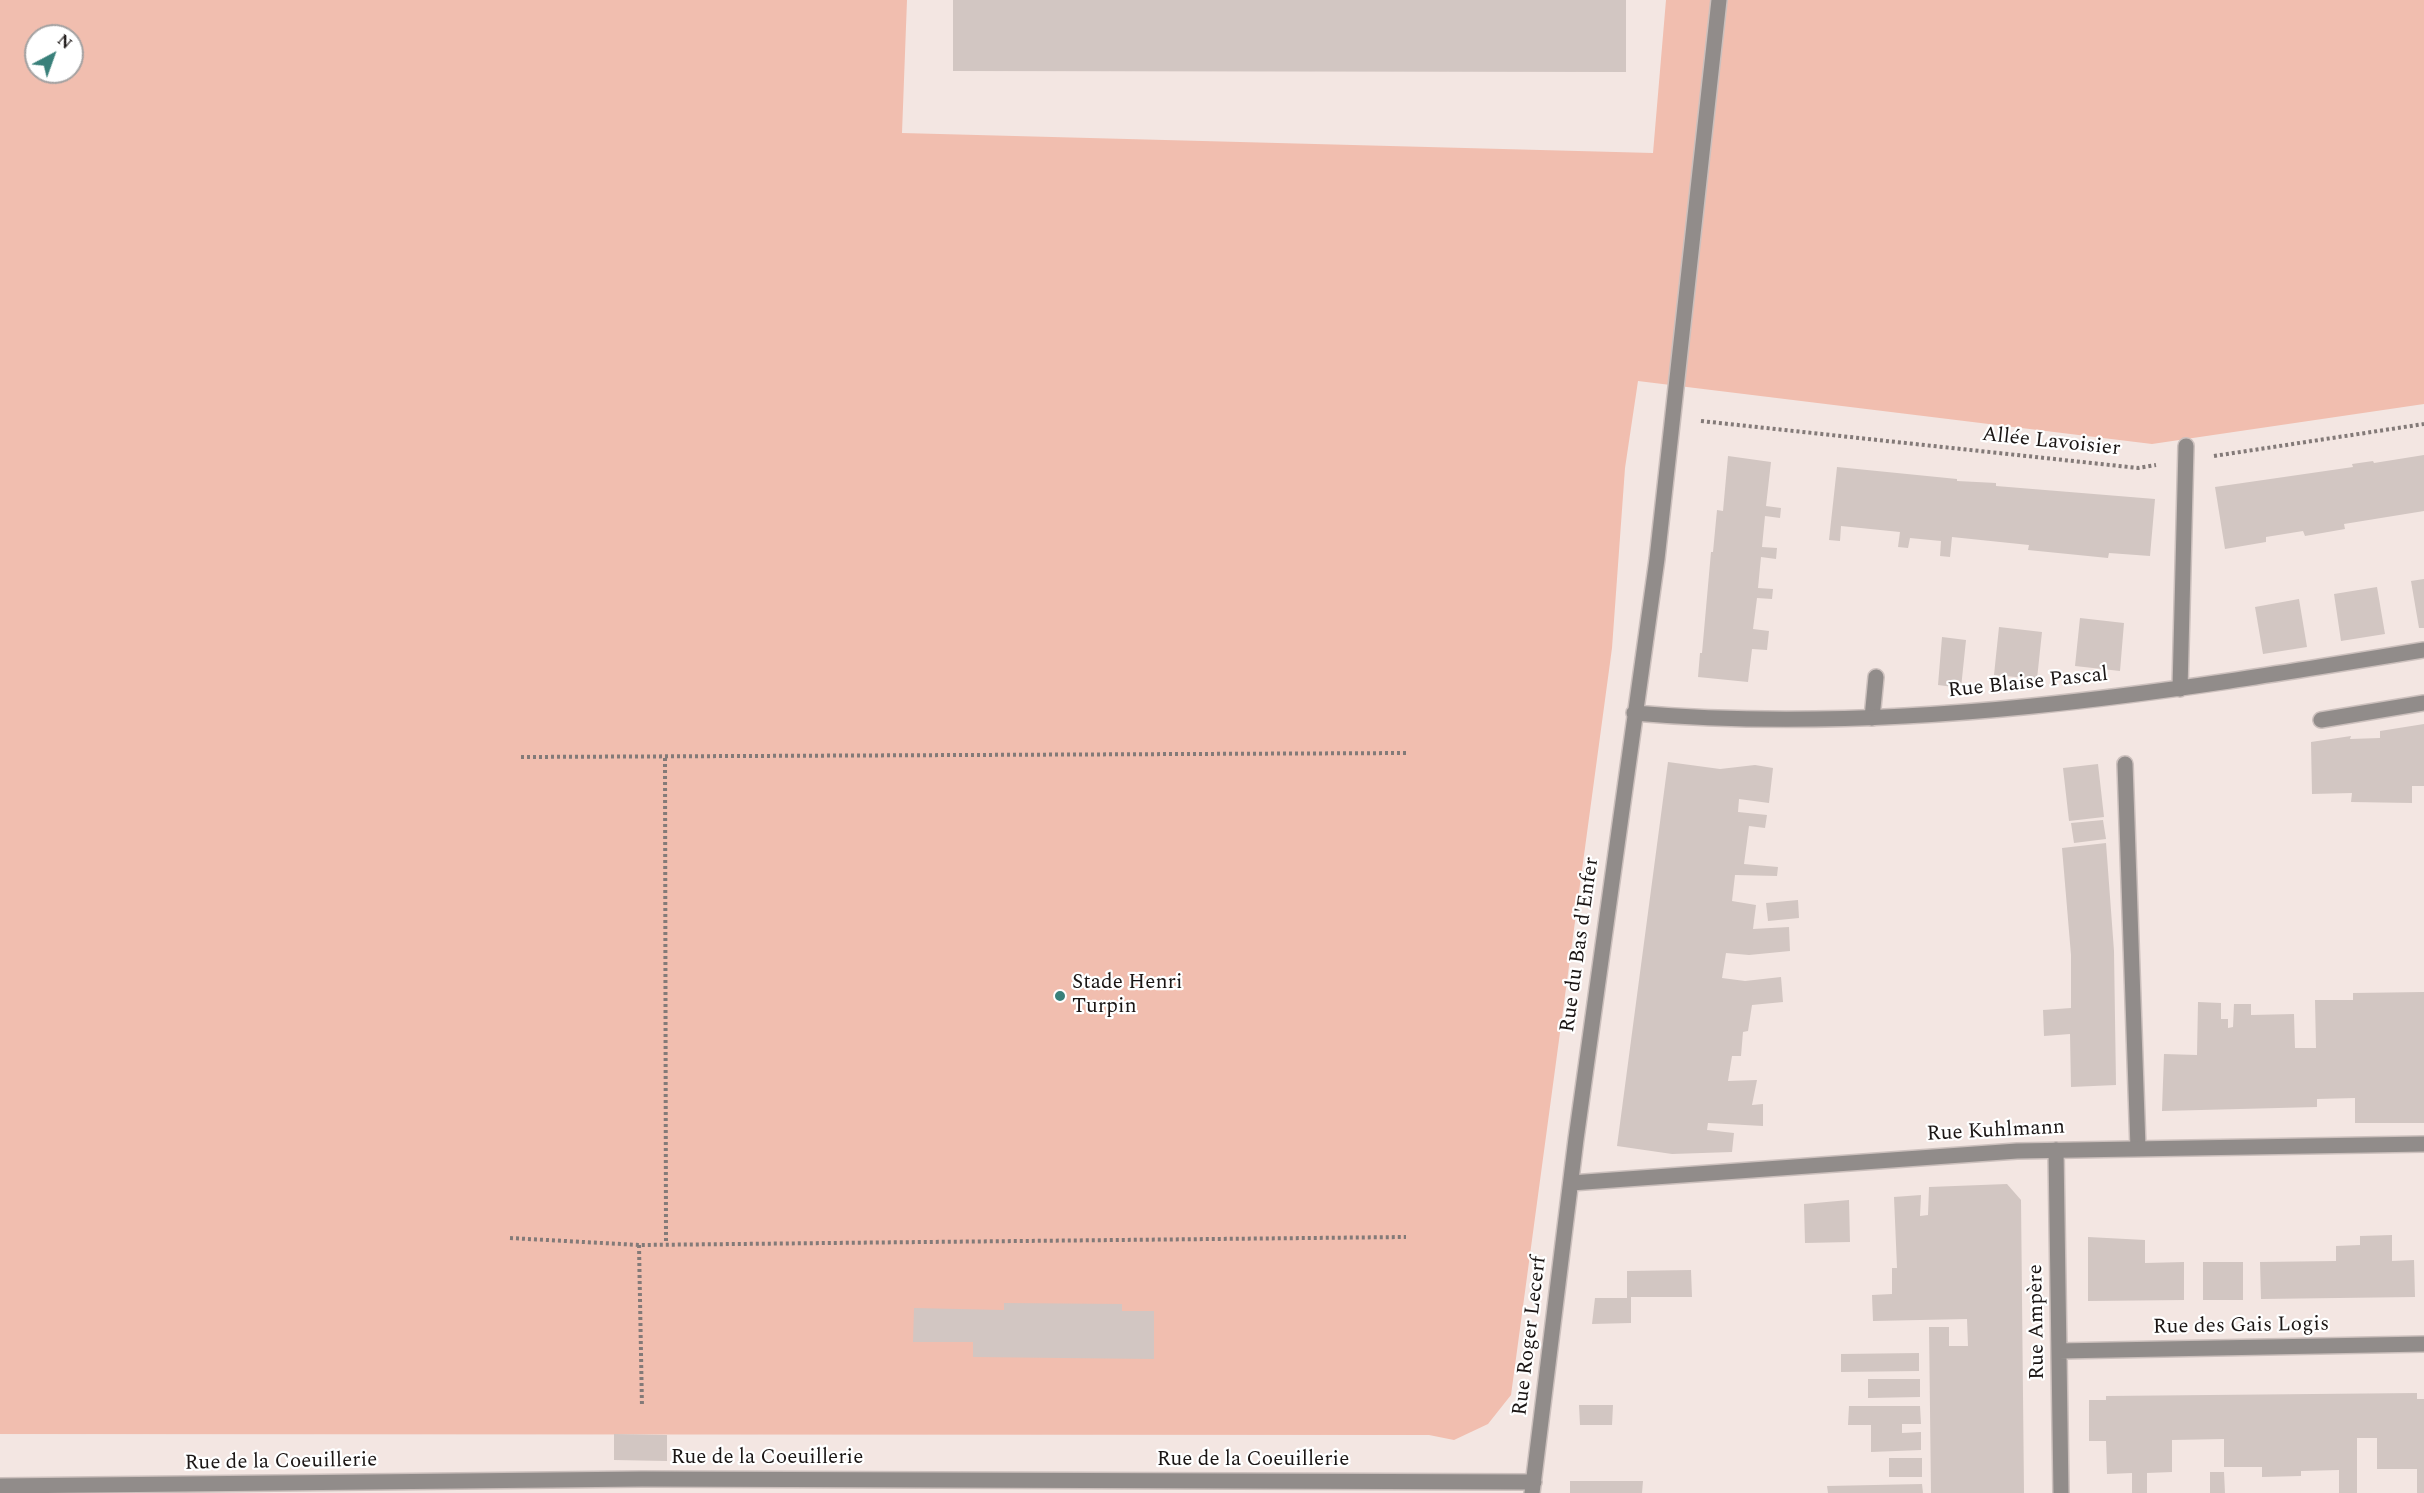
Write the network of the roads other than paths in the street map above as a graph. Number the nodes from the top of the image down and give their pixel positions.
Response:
1 (1719, 0) edge
2 (2186, 453) road end
3 (2424, 650) edge
4 (1876, 677) dead end
5 (2180, 688) junction
6 (2424, 703) edge
7 (1634, 713) junction
8 (1872, 718) junction
9 (2321, 720) dead end
10 (2125, 764) dead end
11 (2424, 1144) edge
12 (2138, 1148) junction
13 (2056, 1150) junction
14 (1570, 1183) junction
15 (2424, 1344) edge
16 (2059, 1351) junction
17 (0, 1486) edge
18 (642, 1486) edge
19 (1533, 1487) edge
20 (2061, 1493) edge

1 - 7 street, Rue du Bas d'Enfer
2 - 5 street
3 - 5 street, Rue Blaise Pascal
4 - 8 street
5 - 8 street, Rue Blaise Pascal
6 - 9 street
7 - 8 street, Rue Blaise Pascal
7 - 14 street, Rue du Bas d'Enfer
10 - 12 street
11 - 12 street, Rue Kuhlmann
12 - 13 street, Rue Kuhlmann
13 - 14 street, Rue Kuhlmann
13 - 16 street, Rue Ampère
14 - 19 street, Rue Roger Lecerf
15 - 16 street, Rue des Gais Logis
16 - 20 street, Rue Ampère
17 - 18 street, Rue de la Coeuillerie
18 - 19 street, Rue de la Coeuillerie

